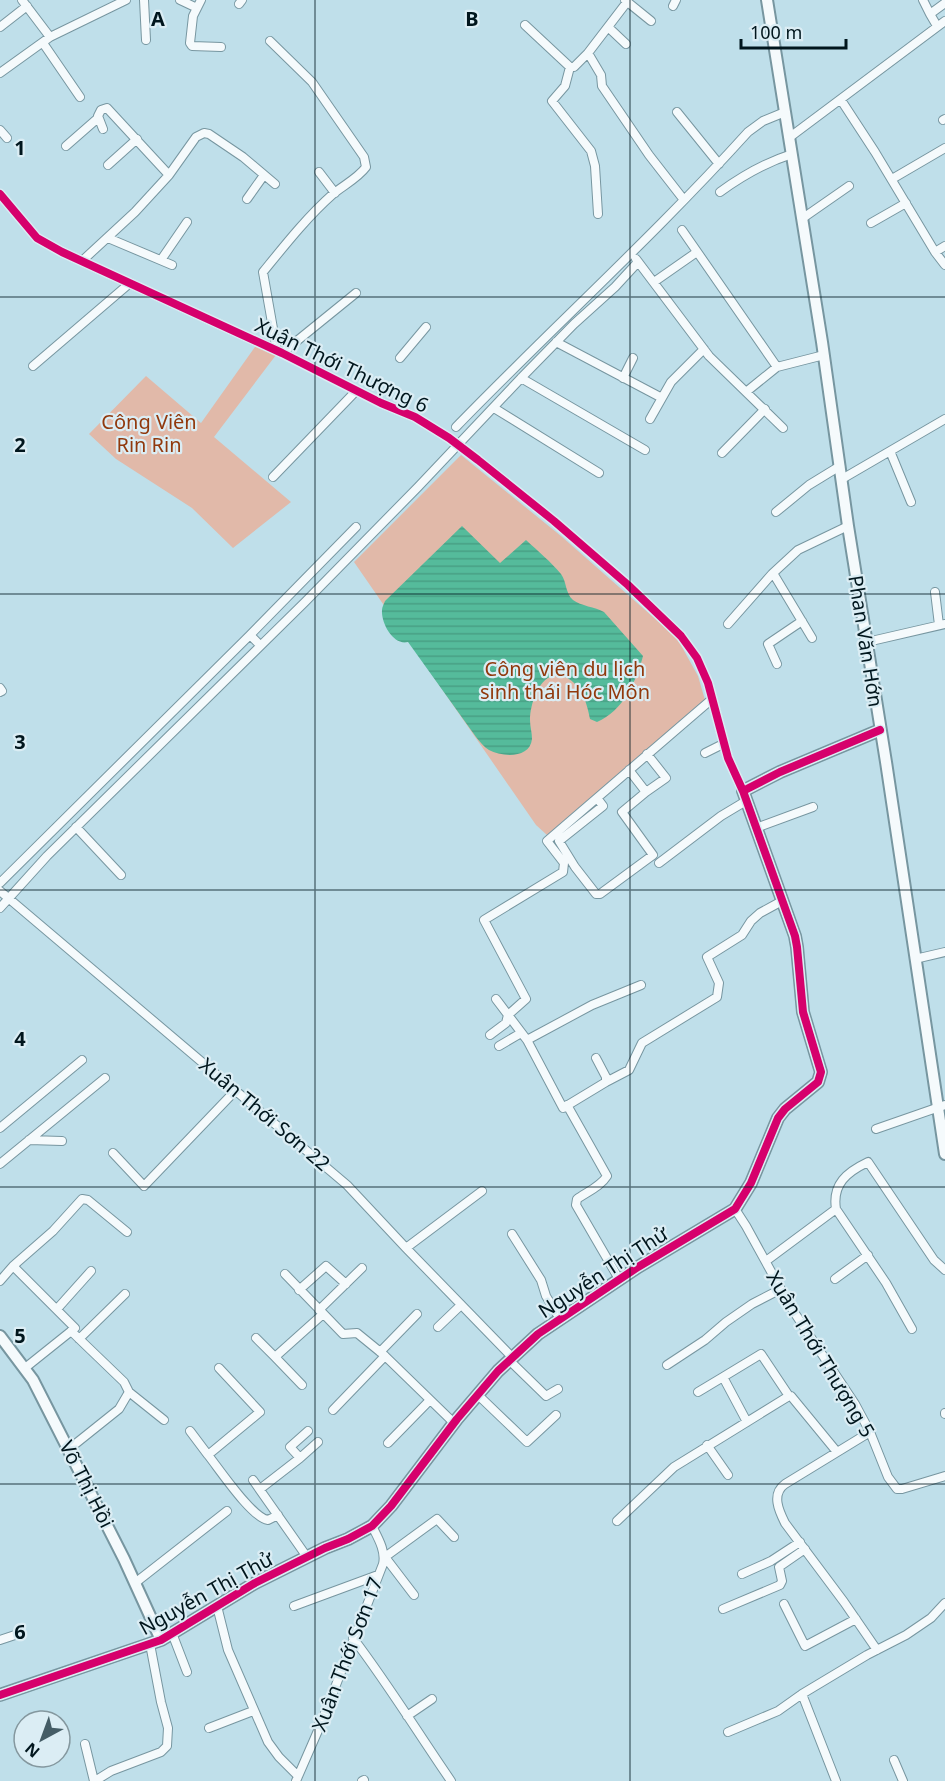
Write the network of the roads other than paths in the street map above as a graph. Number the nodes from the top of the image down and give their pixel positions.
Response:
1 (124, 0) edge
2 (144, 0) edge
3 (180, 0) edge
4 (201, 0) edge
5 (766, 0) edge
6 (923, 0) edge
7 (626, 1) edge
8 (24, 3) edge
9 (945, 3) edge
10 (197, 8) junction
11 (930, 14) junction
12 (651, 21) dead end
13 (945, 21) edge
14 (525, 25) dead end
15 (937, 26) junction
16 (0, 27) edge
17 (608, 27) junction
18 (50, 37) junction
19 (146, 40) dead end
20 (270, 41) dead end
21 (43, 43) junction
22 (626, 44) dead end
23 (221, 47) dead end
24 (588, 53) junction
25 (570, 66) junction
26 (0, 73) edge
27 (80, 97) dead end
28 (841, 100) junction
29 (677, 112) dead end
30 (98, 118) junction
31 (787, 124) junction
32 (102, 129) dead end
33 (0, 130) edge
34 (7, 138) dead end
35 (137, 139) junction
36 (66, 146) dead end
37 (945, 148) edge
38 (792, 154) junction
39 (719, 164) junction
40 (108, 165) dead end
41 (319, 172) dead end
42 (170, 175) junction
43 (264, 175) junction
44 (892, 179) junction
45 (275, 184) dead end
46 (849, 186) dead end
47 (720, 192) dead end
48 (335, 193) junction
49 (0, 194) edge
50 (247, 199) dead end
51 (684, 200) junction
52 (906, 203) junction
53 (598, 214) dead end
54 (803, 219) junction
55 (187, 222) dead end
56 (871, 223) dead end
57 (682, 230) dead end
58 (108, 237) junction
59 (945, 246) edge
60 (697, 252) junction
61 (935, 252) junction
62 (632, 254) junction
63 (161, 260) junction
64 (82, 261) junction
65 (638, 262) junction
66 (172, 265) dead end
67 (945, 265) edge
68 (130, 282) junction
69 (654, 282) junction
70 (356, 293) dead end
71 (426, 327) dead end
72 (556, 342) junction
73 (704, 349) junction
74 (279, 352) junction
75 (824, 356) junction
76 (400, 358) dead end
77 (633, 358) dead end
78 (33, 366) dead end
79 (777, 367) junction
80 (521, 378) junction
81 (623, 378) junction
82 (356, 391) junction
83 (746, 392) junction
84 (662, 398) junction
85 (494, 408) junction
86 (765, 410) junction
87 (650, 419) dead end
88 (945, 419) edge
89 (456, 428) dead end
90 (783, 428) dead end
91 (458, 445) junction
92 (645, 450) dead end
93 (890, 451) junction
94 (722, 453) dead end
95 (840, 466) junction
96 (599, 473) dead end
97 (273, 477) dead end
98 (842, 479) junction
99 (911, 502) dead end
100 (776, 512) dead end
101 (848, 526) junction
102 (356, 527) dead end
103 (773, 573) junction
104 (935, 592) dead end
105 (802, 621) junction
106 (728, 624) dead end
107 (942, 625) edge
108 (250, 635) junction
109 (812, 638) dead end
110 (867, 642) junction
111 (260, 645) junction
112 (777, 664) dead end
113 (0, 688) edge
114 (0, 692) edge
115 (712, 699) junction
116 (880, 730) junction
117 (723, 744) junction
118 (705, 753) dead end
119 (647, 754) junction
120 (629, 770) junction
121 (646, 792) junction
122 (745, 796) junction
123 (597, 798) junction
124 (813, 807) dead end
125 (76, 827) junction
126 (756, 828) junction
127 (659, 863) dead end
128 (121, 875) dead end
129 (0, 883) edge
130 (0, 891) edge
131 (9, 899) junction
132 (782, 901) junction
133 (0, 908) edge
134 (945, 952) edge
135 (915, 959) junction
136 (641, 985) dead end
137 (496, 999) dead end
138 (508, 1015) junction
139 (490, 1035) dead end
140 (524, 1036) junction
141 (499, 1046) dead end
142 (596, 1058) dead end
143 (82, 1060) dead end
144 (105, 1077) dead end
145 (606, 1082) junction
146 (236, 1090) junction
147 (567, 1105) junction
148 (941, 1106) edge
149 (0, 1128) edge
150 (876, 1130) dead end
151 (29, 1140) junction
152 (62, 1141) dead end
153 (113, 1153) dead end
154 (945, 1154) edge
155 (0, 1164) edge
156 (482, 1191) dead end
157 (735, 1209) junction
158 (836, 1209) junction
159 (127, 1232) dead end
160 (512, 1234) dead end
161 (406, 1248) junction
162 (868, 1255) junction
163 (766, 1261) junction
164 (13, 1266) junction
165 (362, 1268) dead end
166 (945, 1270) edge
167 (92, 1271) dead end
168 (285, 1274) dead end
169 (619, 1279) junction
170 (835, 1279) dead end
171 (0, 1281) edge
172 (346, 1284) junction
173 (780, 1288) junction
174 (299, 1290) junction
175 (124, 1294) dead end
176 (461, 1305) junction
177 (57, 1309) junction
178 (321, 1312) junction
179 (417, 1314) dead end
180 (560, 1319) junction
181 (438, 1327) dead end
182 (912, 1329) dead end
183 (71, 1331) junction
184 (0, 1336) edge
185 (256, 1338) dead end
186 (79, 1339) junction
187 (382, 1354) junction
188 (275, 1357) junction
189 (510, 1358) junction
190 (667, 1365) dead end
191 (26, 1368) junction
192 (219, 1368) dead end
193 (723, 1377) junction
194 (302, 1385) dead end
195 (558, 1389) dead end
196 (129, 1392) junction
197 (698, 1392) dead end
198 (478, 1395) junction
199 (789, 1396) junction
200 (430, 1400) junction
201 (333, 1410) dead end
202 (556, 1415) dead end
203 (164, 1420) dead end
204 (747, 1422) junction
205 (454, 1423) junction
206 (190, 1431) dead end
207 (308, 1431) dead end
208 (870, 1432) junction
209 (318, 1442) dead end
210 (388, 1443) dead end
211 (707, 1445) junction
212 (69, 1449) junction
213 (837, 1452) junction
214 (208, 1455) junction
215 (300, 1458) junction
216 (728, 1475) dead end
217 (945, 1476) edge
218 (254, 1480) dead end
219 (260, 1489) junction
220 (227, 1511) dead end
221 (278, 1515) junction
222 (618, 1521) dead end
223 (372, 1526) junction
224 (454, 1537) dead end
225 (802, 1546) junction
226 (307, 1557) junction
227 (385, 1557) junction
228 (742, 1574) dead end
229 (378, 1575) junction
230 (135, 1583) junction
231 (414, 1595) dead end
232 (945, 1603) edge
233 (784, 1604) dead end
234 (217, 1606) junction
235 (294, 1606) dead end
236 (723, 1610) dead end
237 (856, 1619) junction
238 (172, 1633) junction
239 (18, 1634) dead end
240 (353, 1638) junction
241 (0, 1640) edge
242 (156, 1642) junction
243 (877, 1650) junction
244 (187, 1671) dead end
245 (801, 1694) junction
246 (0, 1695) edge
247 (432, 1699) dead end
248 (253, 1711) junction
249 (407, 1716) junction
250 (210, 1728) dead end
251 (729, 1732) dead end
252 (85, 1744) dead end
253 (894, 1760) dead end
254 (297, 1779) edge
255 (94, 1781) edge
256 (451, 1781) edge
257 (836, 1781) edge
258 (903, 1781) edge

1 - 18 street
2 - 19 street
3 - 10 street
4 - 10 street
5 - 31 street, Phan Văn Hớn
6 - 11 street
7 - 12 street
7 - 17 street
8 - 16 street
8 - 18 street
9 - 11 street
10 - 23 street
11 - 15 street
13 - 15 street
14 - 25 street
15 - 28 street
17 - 22 street
17 - 24 street
18 - 21 street
20 - 48 street
21 - 26 street
21 - 27 street
24 - 25 street
24 - 51 street
25 - 53 street
28 - 31 street
28 - 44 street
29 - 39 street
30 - 32 street
30 - 35 street
30 - 36 street
31 - 38 street, Phan Văn Hớn
31 - 39 street
33 - 34 street
35 - 40 street
35 - 42 street
37 - 44 street
38 - 47 street
38 - 54 street, Phan Văn Hớn
39 - 51 street
41 - 48 street
42 - 43 street
42 - 58 street
43 - 45 street
43 - 50 street
44 - 52 street
46 - 54 street
48 - 74 street
49 - 64 street, Xuân Thới Thượng 6
51 - 62 street
52 - 56 street
52 - 61 street
54 - 75 street, Phan Văn Hớn
55 - 63 street
57 - 60 street
58 - 63 street
58 - 64 street
59 - 61 street
60 - 69 street
60 - 79 street
61 - 67 street
62 - 65 street
62 - 89 street
63 - 66 street
64 - 68 street, Xuân Thới Thượng 6
65 - 69 street
65 - 72 street
68 - 74 street, Xuân Thới Thượng 6
68 - 78 street
69 - 73 street
70 - 74 street
71 - 76 street
72 - 80 street
72 - 81 street
73 - 83 street
73 - 84 street
74 - 82 street, Xuân Thới Thượng 6
75 - 79 street
75 - 95 street, Phan Văn Hớn
77 - 81 street
79 - 83 street
80 - 85 street
80 - 92 street
81 - 84 street
82 - 91 street, Xuân Thới Thượng 6
82 - 97 street
83 - 86 street
84 - 87 street
85 - 91 street
85 - 96 street
86 - 90 street
86 - 94 street
88 - 93 street
91 - 111 street
91 - 115 street, Xuân Thới Thượng 6
93 - 98 street
93 - 99 street
95 - 98 street, Phan Văn Hớn
95 - 100 street
98 - 101 street, Phan Văn Hớn
101 - 103 street
101 - 110 street, Phan Văn Hớn
102 - 108 street
103 - 105 street
103 - 106 street
104 - 107 street
105 - 109 street
105 - 112 street
107 - 110 street
108 - 111 street
108 - 129 street
110 - 116 street, Phan Văn Hớn
111 - 125 street
113 - 114 street
115 - 117 street, Xuân Thới Thượng 6
115 - 119 street
116 - 122 street
116 - 135 street, Phan Văn Hớn
117 - 118 street
117 - 122 street, Xuân Thới Thượng 6
119 - 120 street
119 - 121 street
120 - 121 street
120 - 123 street
121 - 123 street
122 - 126 street, Nguyễn Thị Thử
122 - 127 street
123 - 138 street
124 - 126 street
125 - 128 street
125 - 131 street
126 - 132 street, Nguyễn Thị Thử
130 - 131 street, Xuân Thới Sơn 22
131 - 133 street
131 - 146 street, Xuân Thới Sơn 22
132 - 145 street
132 - 157 street, Nguyễn Thị Thử
134 - 135 street
135 - 148 street, Phan Văn Hớn
136 - 140 street
137 - 138 street
138 - 139 street
138 - 140 street
140 - 141 street
140 - 147 street
142 - 145 street
143 - 149 street
144 - 151 street
145 - 147 street
146 - 153 street
146 - 161 street, Xuân Thới Sơn 22
147 - 169 street
148 - 150 street
148 - 154 street, Phan Văn Hớn
151 - 152 street
151 - 155 street
156 - 161 street
157 - 163 street, Xuân Thới Thượng 5
157 - 169 street, Nguyễn Thị Thử
158 - 162 street
158 - 163 street
158 - 166 street
159 - 164 street
160 - 180 street
161 - 176 street, Xuân Thới Sơn 22
162 - 170 street
162 - 182 street
163 - 173 street, Xuân Thới Thượng 5
164 - 171 street
164 - 177 street
165 - 172 street
167 - 177 street
168 - 174 street
169 - 180 street, Nguyễn Thị Thử
172 - 174 street
172 - 178 street
173 - 190 street
173 - 208 street, Xuân Thới Thượng 5
174 - 178 street
175 - 186 street
176 - 181 street
176 - 189 street, Xuân Thới Sơn 22
177 - 183 street
178 - 187 street
178 - 188 street
179 - 187 street
180 - 189 street, Nguyễn Thị Thử
183 - 186 street
183 - 191 street
184 - 191 street, Võ Thị Hồi
185 - 188 street
186 - 196 street
187 - 200 street
187 - 201 street
188 - 194 street
189 - 195 street, Xuân Thới Sơn 22
189 - 198 street, Nguyễn Thị Thử
191 - 212 street, Võ Thị Hồi
192 - 214 street
193 - 197 street
193 - 199 street
193 - 204 street
196 - 203 street
196 - 212 street
198 - 202 street
198 - 205 street, Nguyễn Thị Thử
199 - 204 street
199 - 213 street
200 - 205 street
200 - 210 street
204 - 211 street
205 - 223 street, Nguyễn Thị Thử
206 - 214 street
207 - 215 street
208 - 213 street
208 - 217 street, Xuân Thới Thượng 5
209 - 215 street
211 - 216 street
211 - 222 street
212 - 230 street, Võ Thị Hồi
213 - 225 street
214 - 221 street
215 - 219 street
218 - 219 street
219 - 221 street
220 - 230 street
221 - 226 street
223 - 226 street, Nguyễn Thị Thử
223 - 227 street, Xuân Thới Sơn 17
224 - 227 street
225 - 228 street
225 - 236 street
225 - 237 street
226 - 234 street, Nguyễn Thị Thử
227 - 229 street, Xuân Thới Sơn 17
227 - 231 street
229 - 235 street
229 - 240 street, Xuân Thới Sơn 17
230 - 242 street, Võ Thị Hồi
232 - 243 street
233 - 237 street
234 - 238 street, Nguyễn Thị Thử
234 - 248 street
237 - 243 street
238 - 242 street, Nguyễn Thị Thử
238 - 244 street
239 - 241 street
240 - 249 street
240 - 254 street, Xuân Thới Sơn 17
242 - 246 street, Nguyễn Thị Thử
242 - 255 street
243 - 245 street
245 - 251 street
245 - 257 street
247 - 249 street
248 - 250 street
248 - 254 street
249 - 256 street
252 - 255 street
253 - 258 street

